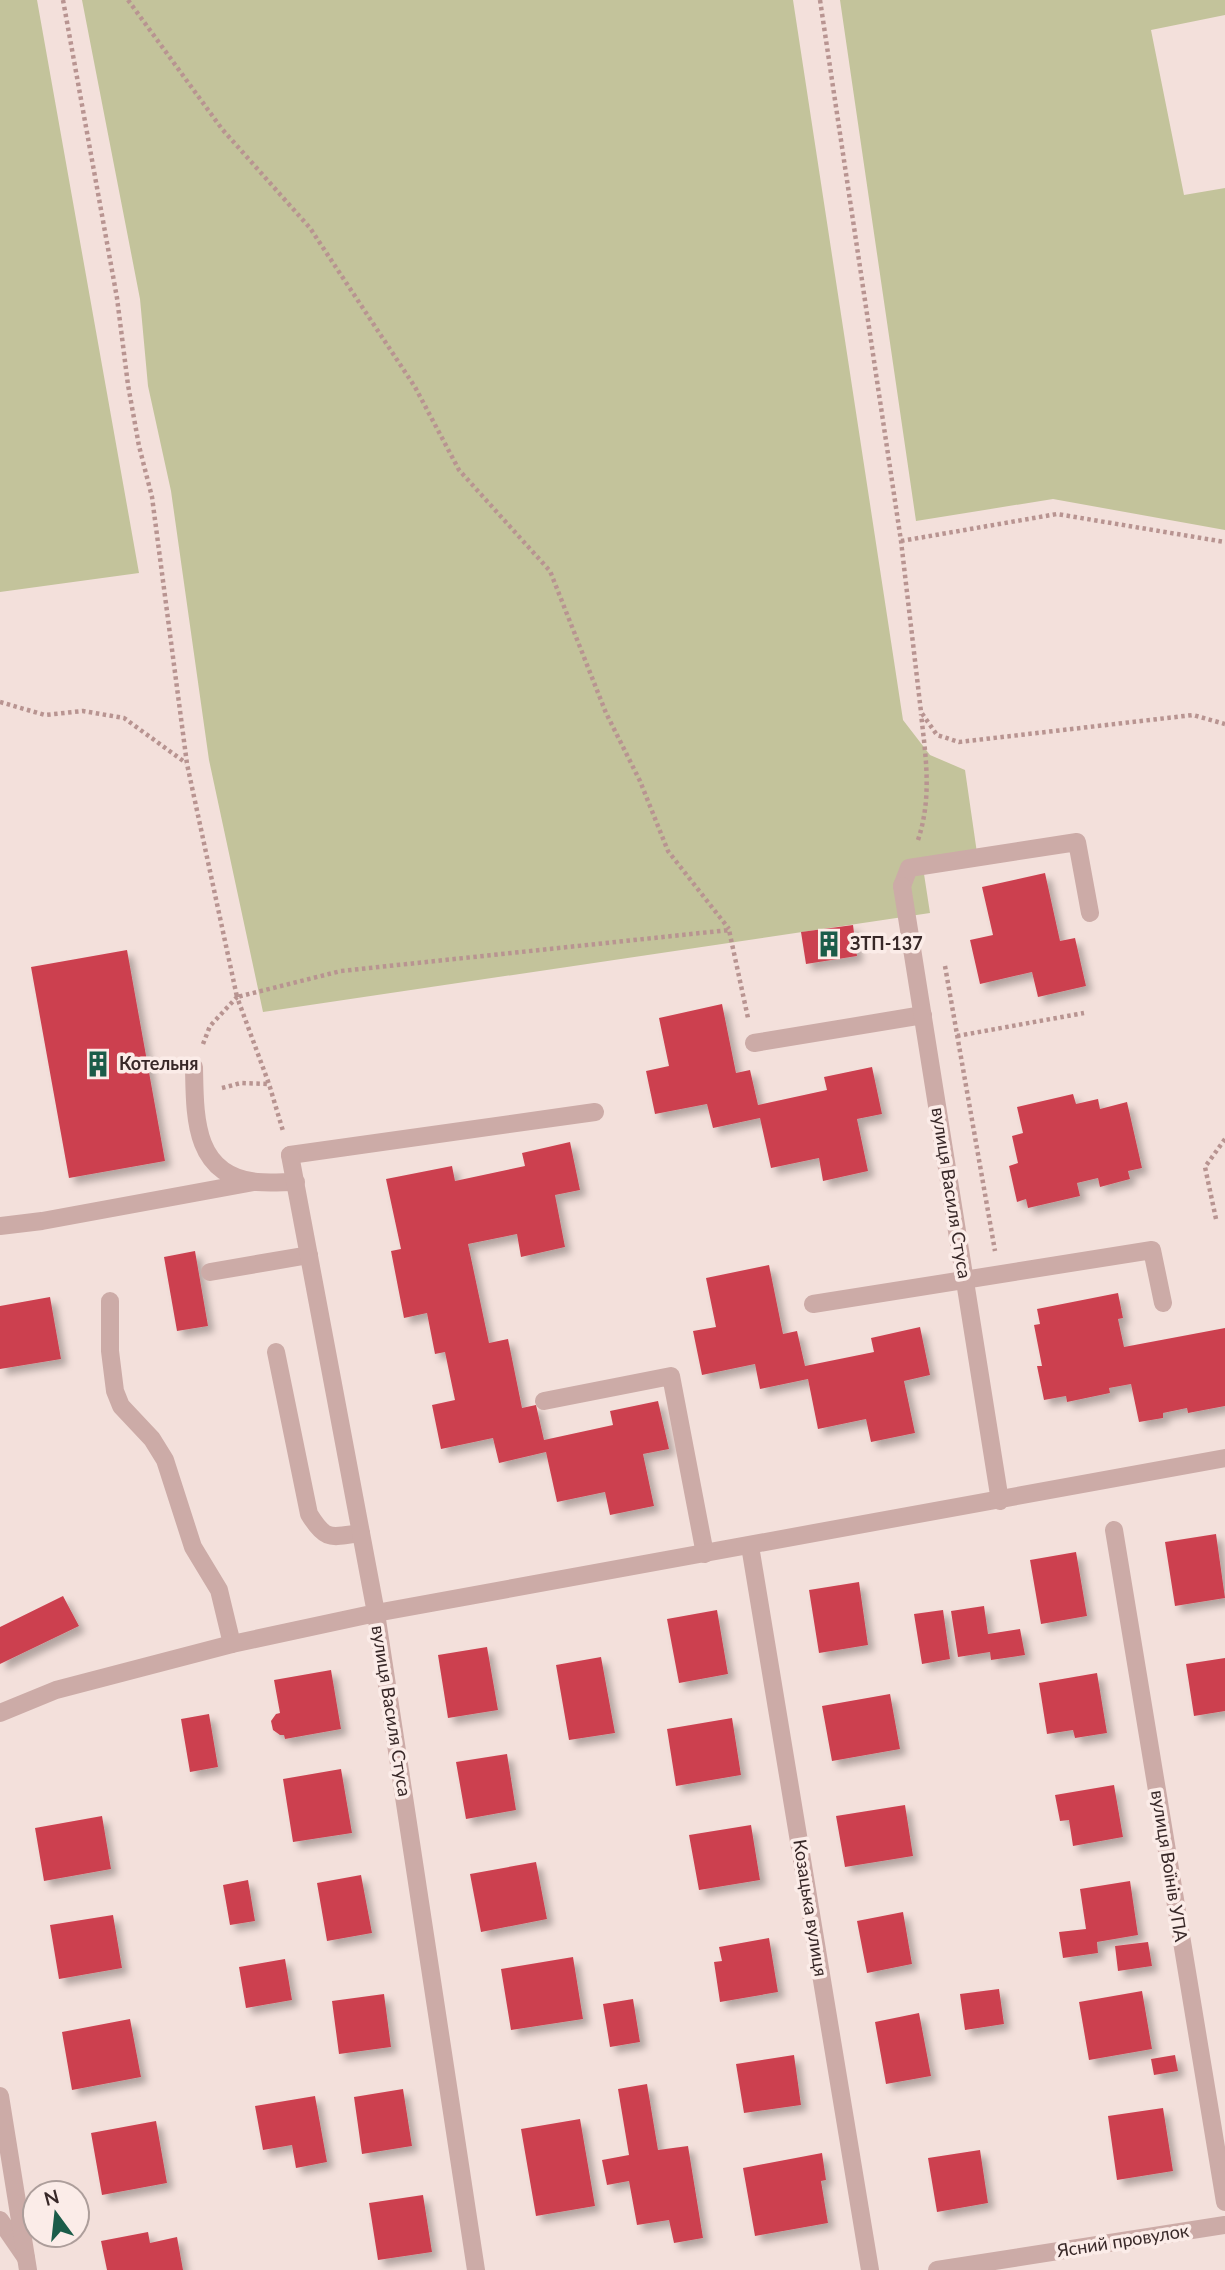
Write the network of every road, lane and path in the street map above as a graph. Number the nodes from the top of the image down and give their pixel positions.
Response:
1 (63, 0) edge
2 (128, 0) edge
3 (820, 0) edge
4 (901, 541) junction
5 (1225, 542) edge
6 (0, 702) edge
7 (921, 712) junction
8 (1225, 724) edge
9 (187, 764) junction
10 (909, 868) junction
11 (1090, 913) dead end
12 (729, 930) junction
13 (943, 957) dead end
14 (237, 997) junction
15 (1084, 1013) dead end
16 (923, 1016) junction
17 (957, 1036) junction
18 (754, 1043) joint
19 (194, 1067) joint
20 (269, 1084) junction
21 (195, 1112) junction
22 (595, 1112) dead end
23 (1225, 1139) edge
24 (290, 1155) junction
25 (254, 1182) junction
26 (296, 1182) junction
27 (1216, 1219) dead end
28 (0, 1226) edge
29 (309, 1255) junction
30 (209, 1272) dead end
31 (1000, 1274) junction
32 (965, 1280) junction
33 (110, 1301) dead end
34 (1163, 1303) dead end
35 (813, 1304) dead end
36 (276, 1352) dead end
37 (544, 1401) dead end
38 (1225, 1458) edge
39 (1000, 1501) junction
40 (1114, 1530) dead end
41 (361, 1533) junction
42 (750, 1546) junction
43 (705, 1554) junction
44 (376, 1613) junction
45 (232, 1644) junction
46 (0, 1713) edge
47 (0, 2096) edge
48 (1225, 2202) edge
49 (0, 2220) edge
50 (1225, 2225) edge
51 (27, 2264) edge
52 (476, 2270) edge
53 (870, 2270) edge
54 (937, 2270) edge

1 - 9 path
2 - 12 path
3 - 4 path
4 - 5 path
4 - 7 path
6 - 9 path
7 - 8 path
7 - 10 path
9 - 14 path
10 - 11 street
10 - 16 street, вулиця Василя Стуса
12 - 14 path
12 - 18 path
13 - 17 path
14 - 19 path
14 - 20 path
15 - 17 path
16 - 18 street
16 - 32 street, вулиця Василя Стуса
17 - 31 path
19 - 21 street
20 - 21 path
20 - 24 path
21 - 25 street
22 - 24 street
23 - 27 path
24 - 26 street, вулиця Василя Стуса
25 - 26 street
25 - 28 street
26 - 29 street, вулиця Василя Стуса
29 - 30 street
29 - 41 street, вулиця Василя Стуса
31 - 32 street
31 - 34 street
32 - 35 street
32 - 39 street, вулиця Василя Стуса
33 - 45 street
36 - 41 street
37 - 43 street
38 - 39 street
39 - 42 street
40 - 48 street, вулиця Воїнів УПА
41 - 44 street, вулиця Василя Стуса
42 - 43 street
42 - 53 street, Козацька вулиця
43 - 44 street
44 - 45 street
44 - 52 street, вулиця Василя Стуса
45 - 46 street
47 - 51 street
49 - 51 street
50 - 54 street, Ясний провулок

